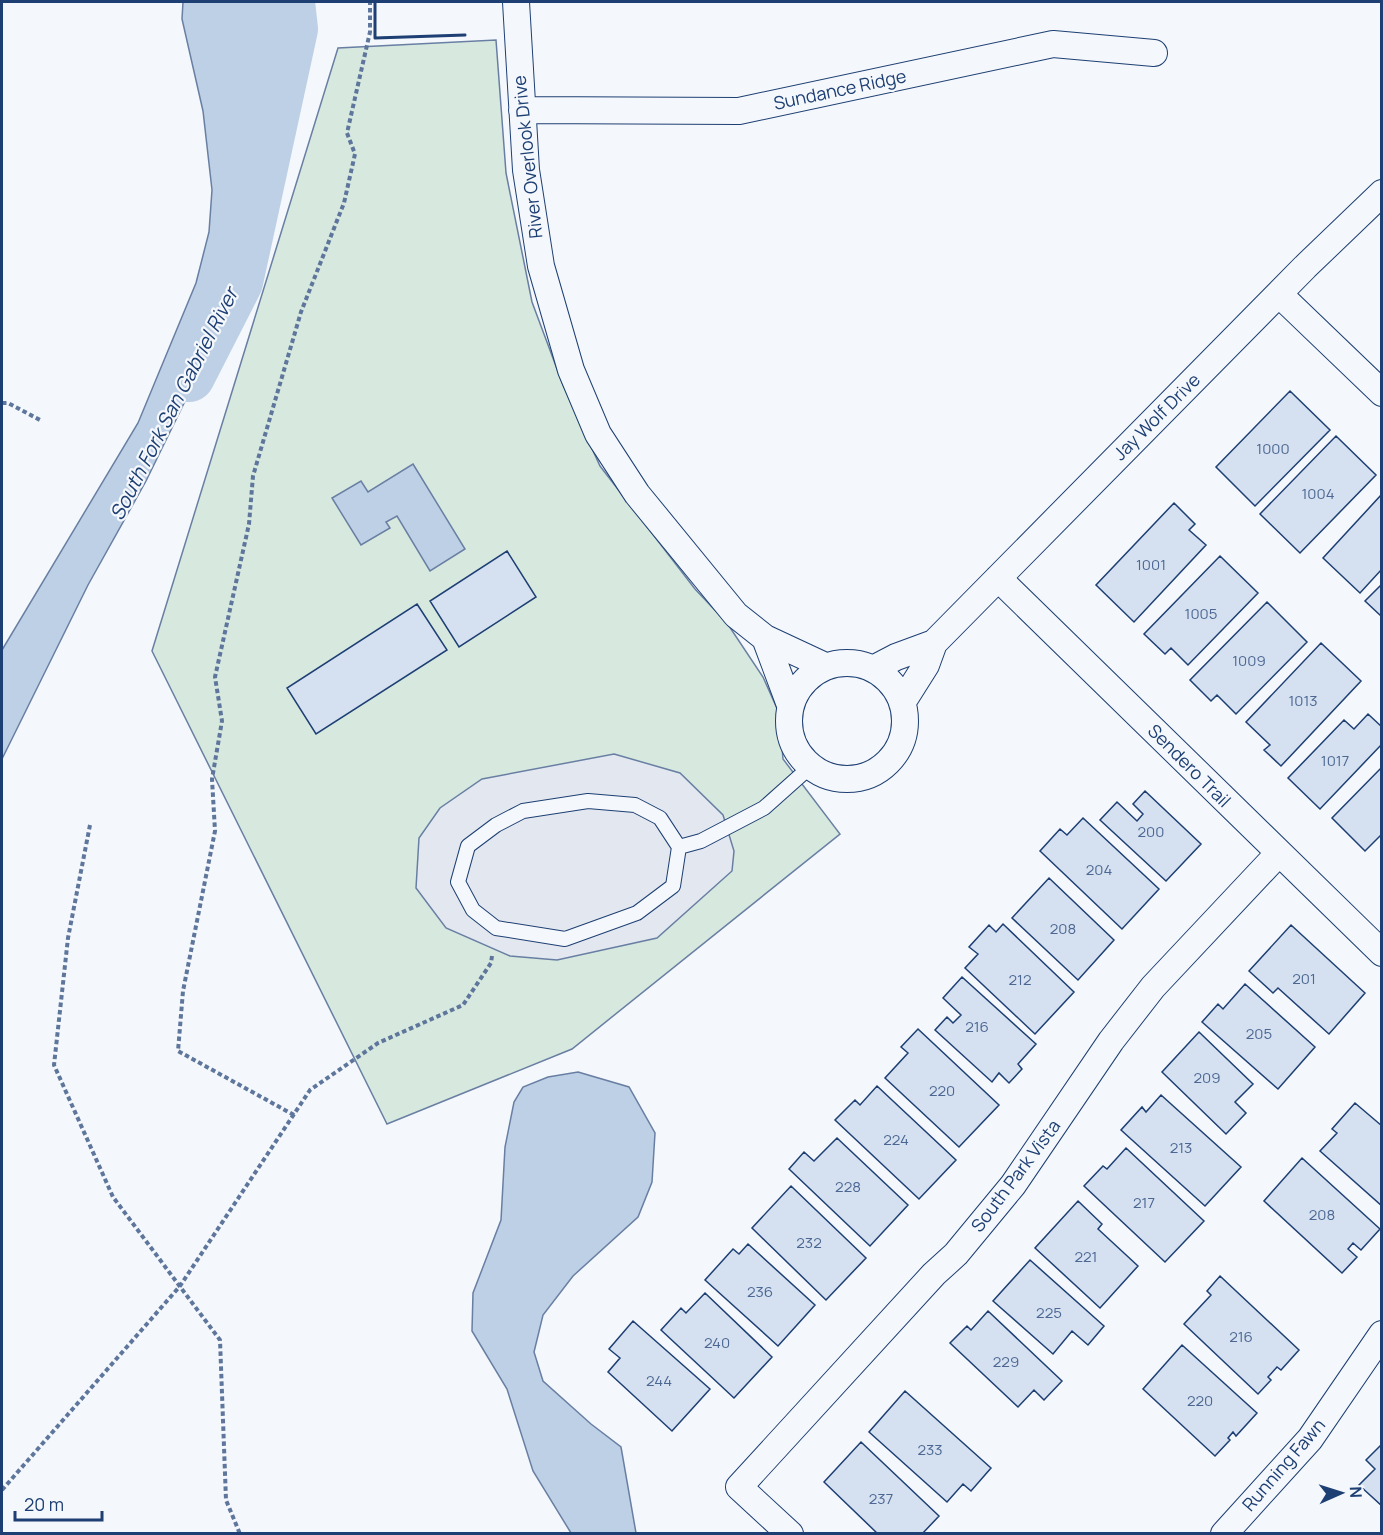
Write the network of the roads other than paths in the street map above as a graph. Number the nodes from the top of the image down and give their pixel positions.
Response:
1 (516, 2) edge
2 (1155, 53) dead end
3 (522, 110) junction
4 (1382, 193) edge
5 (1279, 294) junction
6 (1382, 393) edge
7 (998, 578) junction
8 (765, 638) junction
9 (934, 643) junction
10 (825, 666) junction
11 (873, 669) junction
12 (902, 703) junction
13 (790, 705) junction
14 (810, 767) junction
15 (679, 847) junction
16 (1278, 854) junction
17 (1382, 953) edge
18 (1382, 1334) edge
19 (790, 1533) edge
20 (1224, 1533) edge

1 - 3 street, River Overlook Drive
2 - 3 street, Sundance Ridge
3 - 8 street, River Overlook Drive
4 - 5 street, Jay Wolf Drive
5 - 6 street
5 - 7 street, Jay Wolf Drive
7 - 9 street, Jay Wolf Drive
7 - 16 street, Sendero Trail
8 - 10 street, River Overlook Drive
8 - 13 street
9 - 11 street, Jay Wolf Drive
9 - 12 street, Jay Wolf Drive
10 - 11 street
10 - 13 street
11 - 12 street
12 - 14 street
13 - 14 street
14 - 15 lane
15 - 15 lane
16 - 17 street, Sendero Trail
16 - 19 street, South Park Vista
18 - 20 street, Running Fawn

